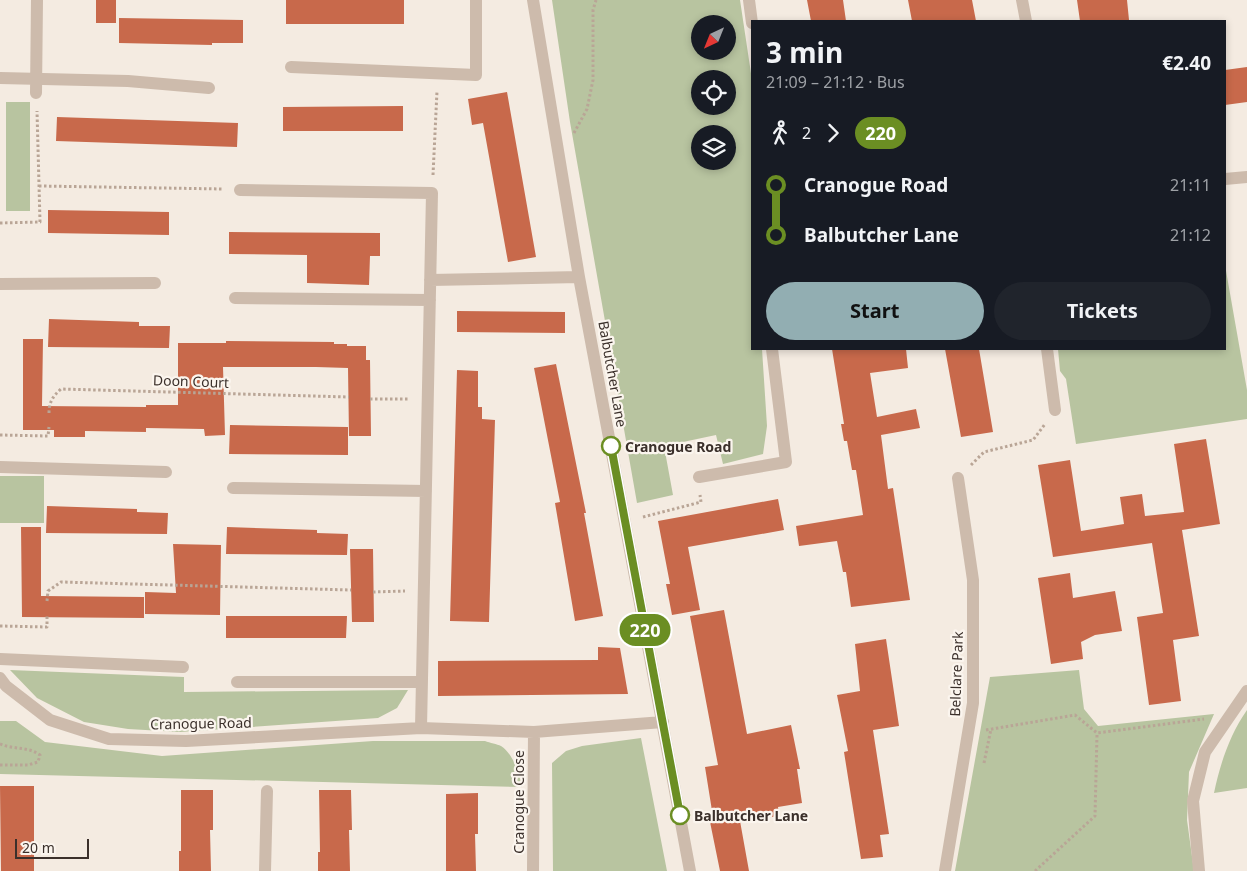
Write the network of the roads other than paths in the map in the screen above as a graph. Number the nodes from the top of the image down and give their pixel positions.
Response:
1 (37, 0) edge
2 (476, 0) edge
3 (534, 0) edge
4 (749, 0) edge
5 (1022, 0) edge
6 (752, 20) edge
7 (1026, 20) edge
8 (291, 67) dead end
9 (0, 78) edge
10 (36, 79) junction
11 (209, 88) dead end
12 (36, 93) road end
13 (1247, 176) edge
14 (1226, 179) edge
15 (240, 190) road end
16 (579, 277) junction
17 (430, 280) junction
18 (155, 283) dead end
19 (0, 284) edge
20 (235, 298) dead end
21 (430, 300) junction
22 (772, 350) edge
23 (1047, 350) edge
24 (1055, 410) road end
25 (0, 468) edge
26 (166, 472) dead end
27 (699, 477) road end
28 (958, 478) road end
29 (233, 488) dead end
30 (426, 491) junction
31 (0, 660) edge
32 (183, 667) dead end
33 (237, 682) dead end
34 (422, 682) junction
35 (2, 685) edge
36 (1247, 691) edge
37 (663, 722) junction
38 (421, 728) junction
39 (534, 732) junction
40 (266, 791) dead end
41 (265, 871) edge
42 (533, 871) edge
43 (690, 871) edge
44 (945, 871) edge
45 (1199, 871) edge

1 - 10 street
2 - 8 street
3 - 16 street, Balbutcher Lane
4 - 6 street
5 - 7 street
9 - 10 street
10 - 11 street
10 - 12 street
13 - 14 street
15 - 17 street
16 - 17 street
16 - 37 street, Balbutcher Lane
17 - 21 street
18 - 19 street
20 - 21 street
21 - 30 street
22 - 27 street
23 - 24 street
25 - 26 street
28 - 44 street, Belclare Park
29 - 30 street
30 - 34 street
31 - 32 street
33 - 34 street
34 - 38 street
35 - 38 street, Cranogue Road
36 - 45 street
37 - 39 street, Cranogue Road
37 - 43 street, Balbutcher Lane
38 - 39 street, Cranogue Road
39 - 42 street, Cranogue Close
40 - 41 street

